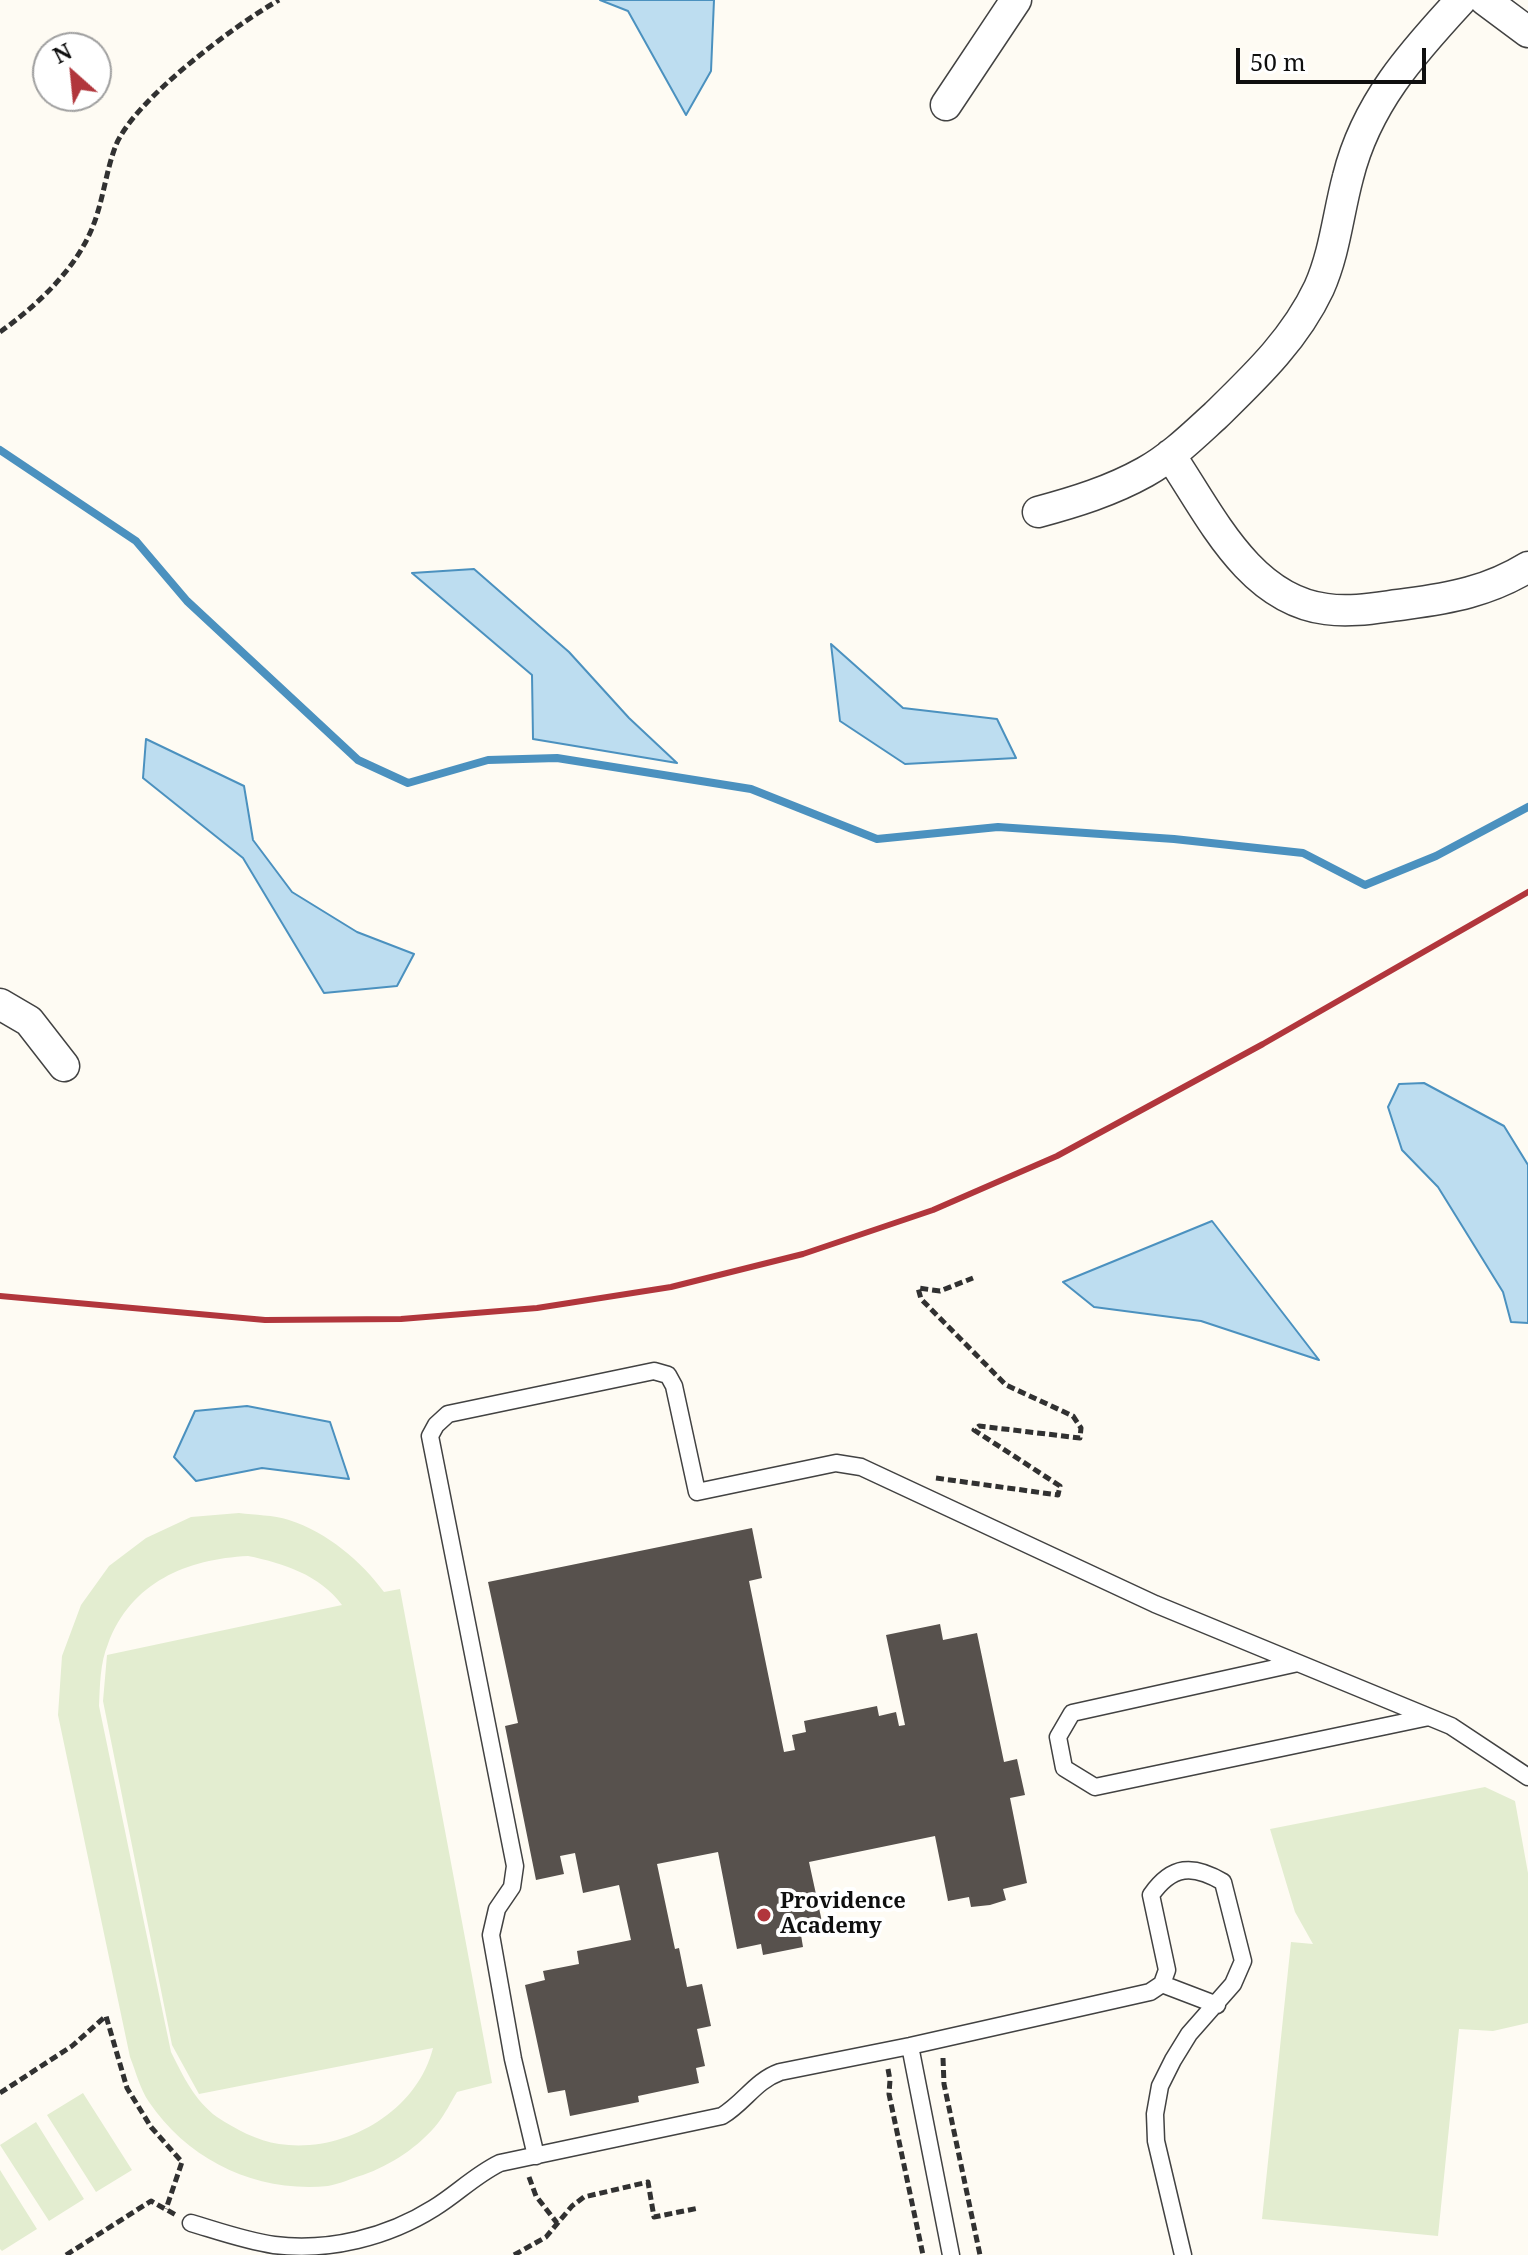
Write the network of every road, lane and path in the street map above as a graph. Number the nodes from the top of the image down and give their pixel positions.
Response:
1 (279, 0) edge
2 (1016, 0) edge
3 (1461, 0) edge
4 (1485, 0) edge
5 (1528, 32) edge
6 (946, 105) dead end
7 (0, 332) edge
8 (1170, 455) junction
9 (1038, 512) dead end
10 (1528, 567) edge
11 (0, 1004) edge
12 (64, 1066) dead end
13 (973, 1278) dead end
14 (921, 1495) junction
15 (1298, 1663) junction
16 (1429, 1717) junction
17 (1528, 1777) edge
18 (1162, 1984) junction
19 (1217, 2005) junction
20 (910, 2046) junction
21 (945, 2070) dead end
22 (0, 2093) edge
23 (889, 2094) dead end
24 (528, 2157) junction
25 (699, 2208) dead end
26 (166, 2209) junction
27 (191, 2223) joint
28 (557, 2223) junction
29 (66, 2255) edge
30 (514, 2255) edge
31 (923, 2255) edge
32 (951, 2255) edge
33 (980, 2255) edge
34 (1183, 2255) edge

1 - 7 path
2 - 6 street
3 - 8 street
4 - 5 street
8 - 9 street
8 - 10 street
11 - 12 street
13 - 14 path
14 - 15 lane
14 - 24 lane
15 - 16 lane
15 - 16 lane
16 - 17 lane
18 - 19 lane
18 - 19 lane
18 - 20 lane
19 - 34 lane
20 - 24 lane
20 - 32 lane
21 - 33 path
22 - 26 path
23 - 31 path
24 - 27 lane
24 - 28 path
25 - 28 path
26 - 27 path
26 - 29 path
28 - 30 path

